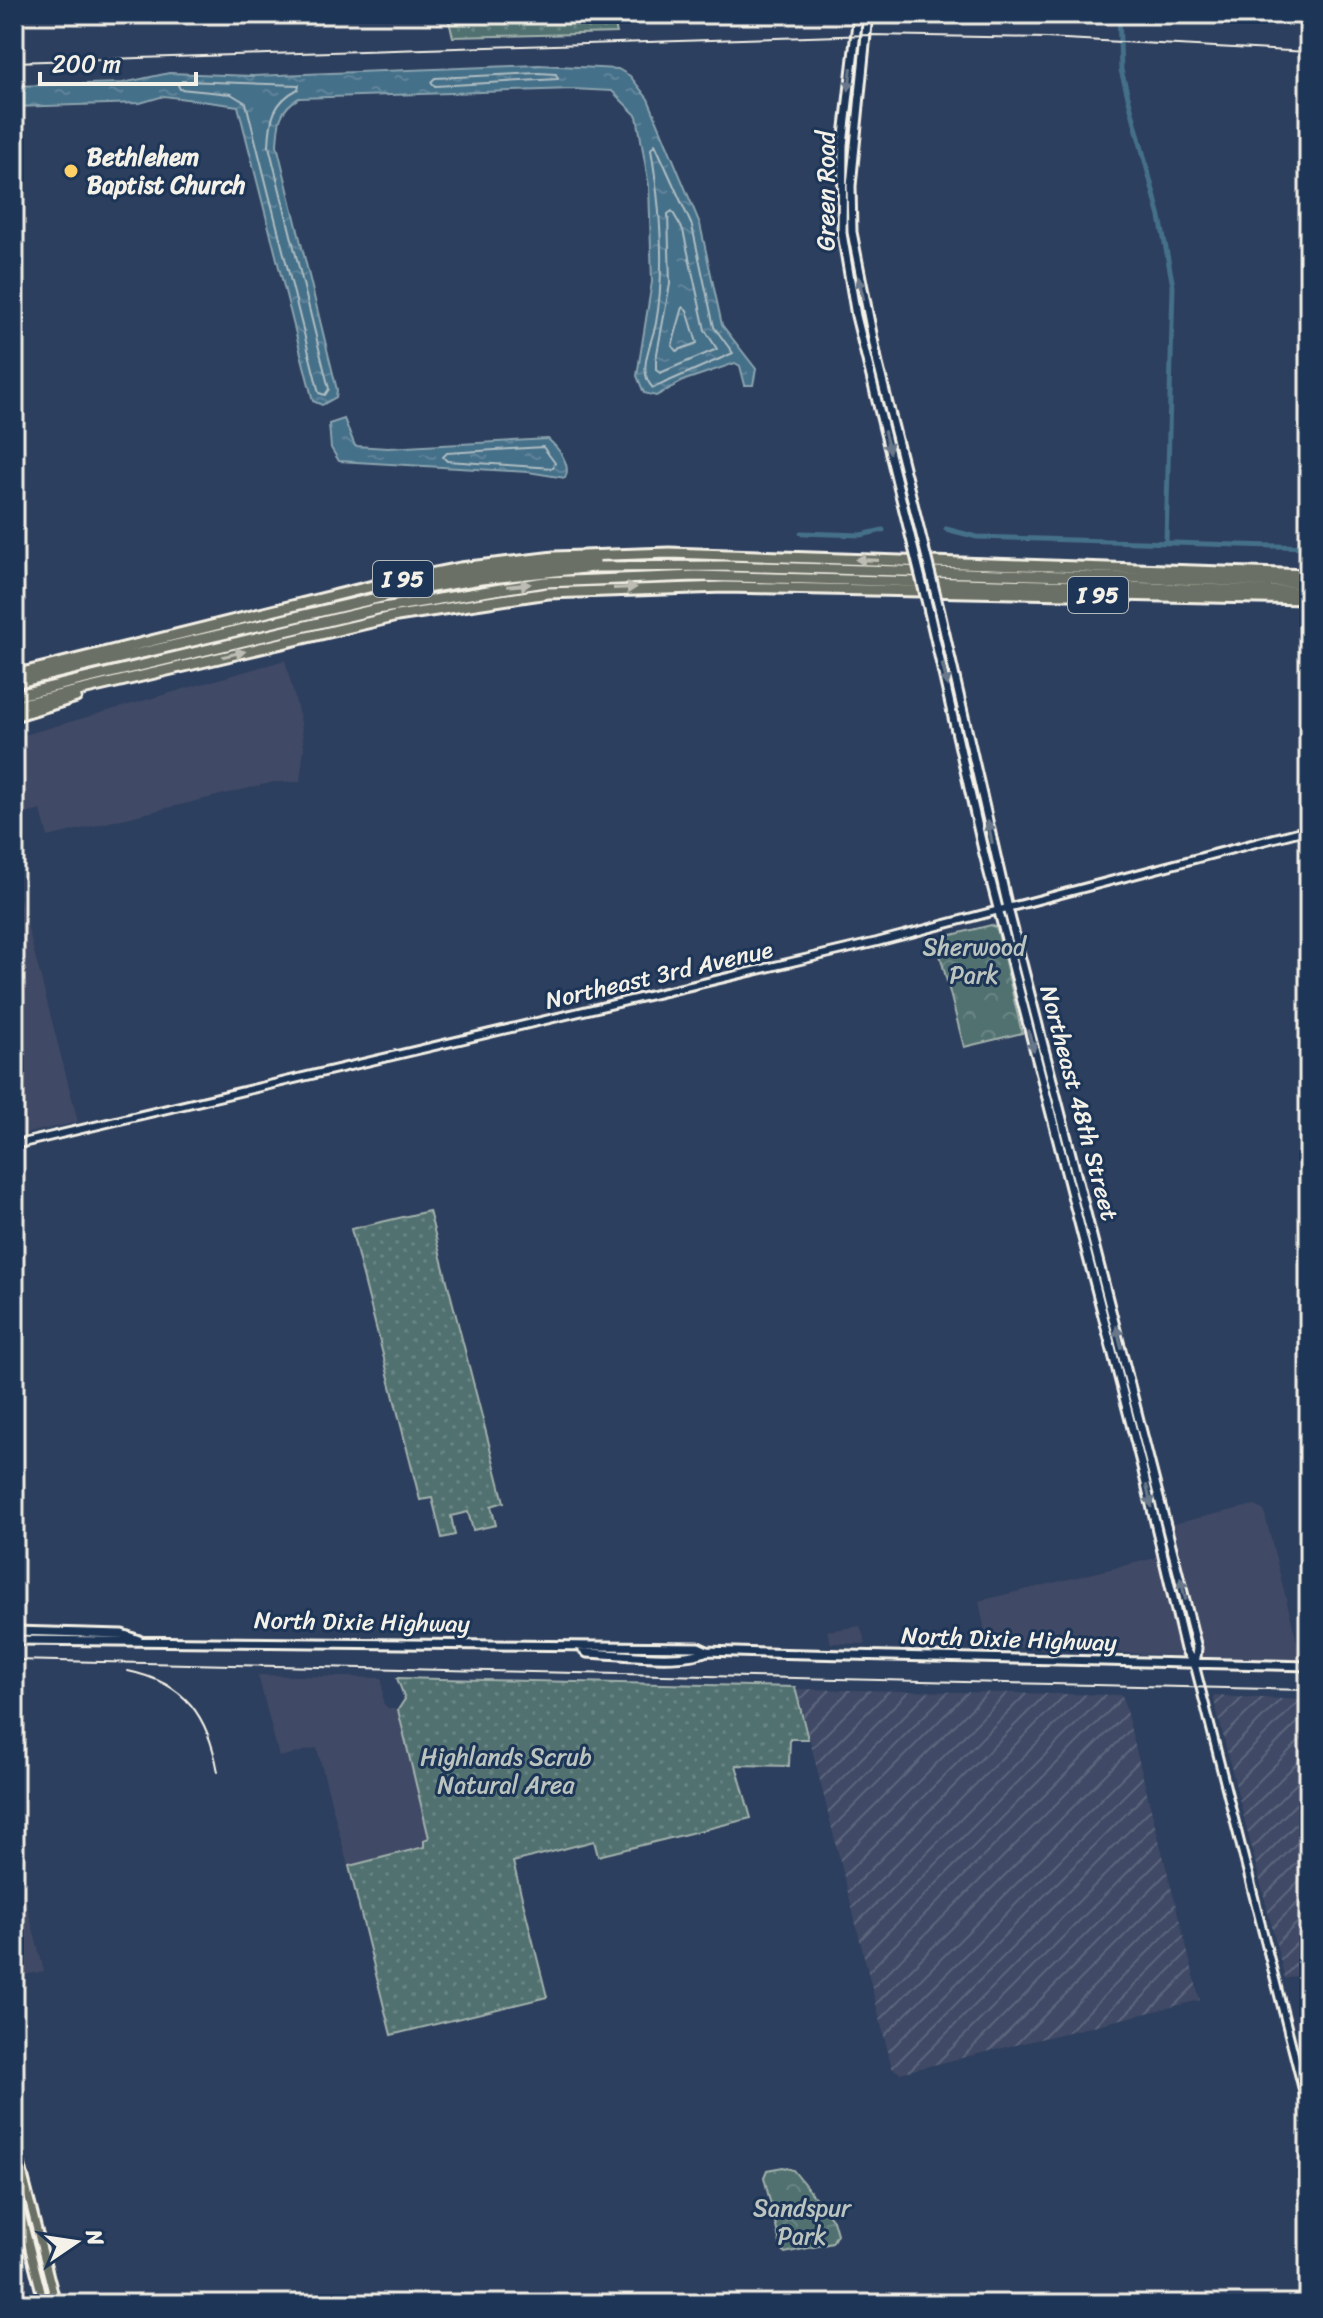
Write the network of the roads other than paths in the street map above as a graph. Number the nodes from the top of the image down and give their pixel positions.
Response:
1 (858, 14) edge
2 (868, 14) edge
3 (878, 364) joint
4 (868, 366) joint
5 (710, 555) junction
6 (1309, 575) edge
7 (1309, 583) edge
8 (1309, 592) edge
9 (491, 599) junction
10 (1309, 599) edge
11 (414, 601) junction
12 (103, 654) junction
13 (94, 664) junction
14 (14, 669) edge
15 (14, 675) edge
16 (130, 678) junction
17 (14, 683) edge
18 (14, 696) edge
19 (14, 706) edge
20 (14, 716) edge
21 (1309, 829) edge
22 (1008, 908) junction
23 (998, 911) junction
24 (1021, 1003) junction
25 (1037, 1023) junction
26 (14, 1145) edge
27 (1130, 1421) junction
28 (1155, 1478) junction
29 (14, 1631) edge
30 (14, 1640) edge
31 (141, 1641) junction
32 (1195, 1666) junction
33 (1309, 1666) edge
34 (1309, 2113) edge
35 (14, 2140) edge
36 (14, 2186) edge
37 (44, 2304) edge
38 (56, 2304) edge

1 -> 4 main road, Green Road
3 -> 2 main road, Green Road
22 -> 3 main road, Northeast 48th Street, bridge
4 -> 23 main road, Northeast 48th Street, bridge
6 -> 5 highway, I 95
5 - 12 highway, I 95
5 - 13 highway
7 - 13 highway
11 -> 8 highway
9 -> 10 highway, I 95
9 - 11 highway
16 -> 9 highway, I 95
11 - 18 highway
12 - 14 highway
12 - 15 highway, I 95
13 - 17 highway
16 - 19 highway, I 95
16 - 20 highway
21 - 22 street, Northeast 3rd Avenue
22 - 23 street, Northeast 3rd Avenue
22 - 25 main road, Northeast 48th Street
23 - 24 main road, Northeast 48th Street
23 - 26 street, Northeast 3rd Avenue
24 - 25 main road
24 -> 27 main road, Northeast 48th Street
28 -> 25 main road, Northeast 48th Street
27 - 28 main road
27 -> 32 main road, Northeast 48th Street
32 -> 28 main road, Northeast 48th Street
29 - 31 main road, North Dixie Highway
30 - 31 main road, North Dixie Highway
31 - 32 main road, North Dixie Highway
32 - 33 main road, North Dixie Highway
32 - 34 street, Northeast 48th Street
35 - 38 main road
36 - 37 main road

